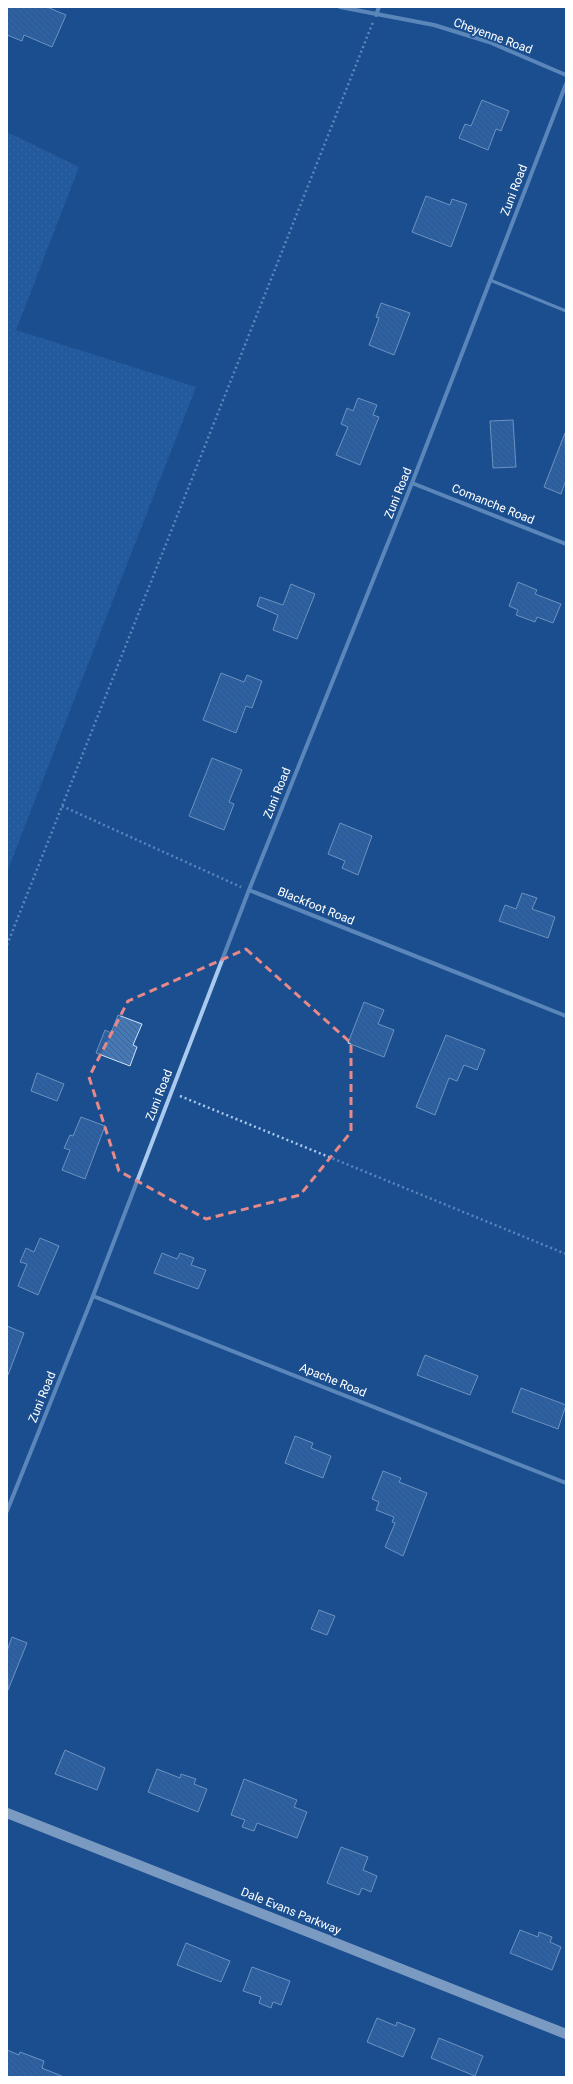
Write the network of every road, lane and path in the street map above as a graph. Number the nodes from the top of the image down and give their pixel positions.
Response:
1 (340, 7) edge
2 (379, 7) edge
3 (376, 15) junction
4 (566, 75) edge
5 (566, 84) edge
6 (490, 280) junction
7 (566, 311) edge
8 (412, 483) junction
9 (566, 544) edge
10 (62, 806) junction
11 (249, 890) junction
12 (7, 945) edge
13 (566, 1016) edge
14 (171, 1092) junction
15 (566, 1254) edge
16 (93, 1296) junction
17 (566, 1483) edge
18 (7, 1511) edge
19 (7, 1813) edge
20 (566, 2034) edge

1 - 3 street, Cheyenne Road
2 - 3 street
3 - 4 street, Cheyenne Road
3 - 10 path
5 - 6 street, Zuni Road
6 - 7 lane
6 - 8 street, Zuni Road
8 - 9 street, Comanche Road
8 - 11 street, Zuni Road
10 - 11 path
10 - 12 path
11 - 13 street, Blackfoot Road
11 - 14 street, Zuni Road
14 - 15 path
14 - 16 street, Zuni Road
16 - 17 street, Apache Road
16 - 18 street, Zuni Road
19 - 20 main road, Dale Evans Parkway

